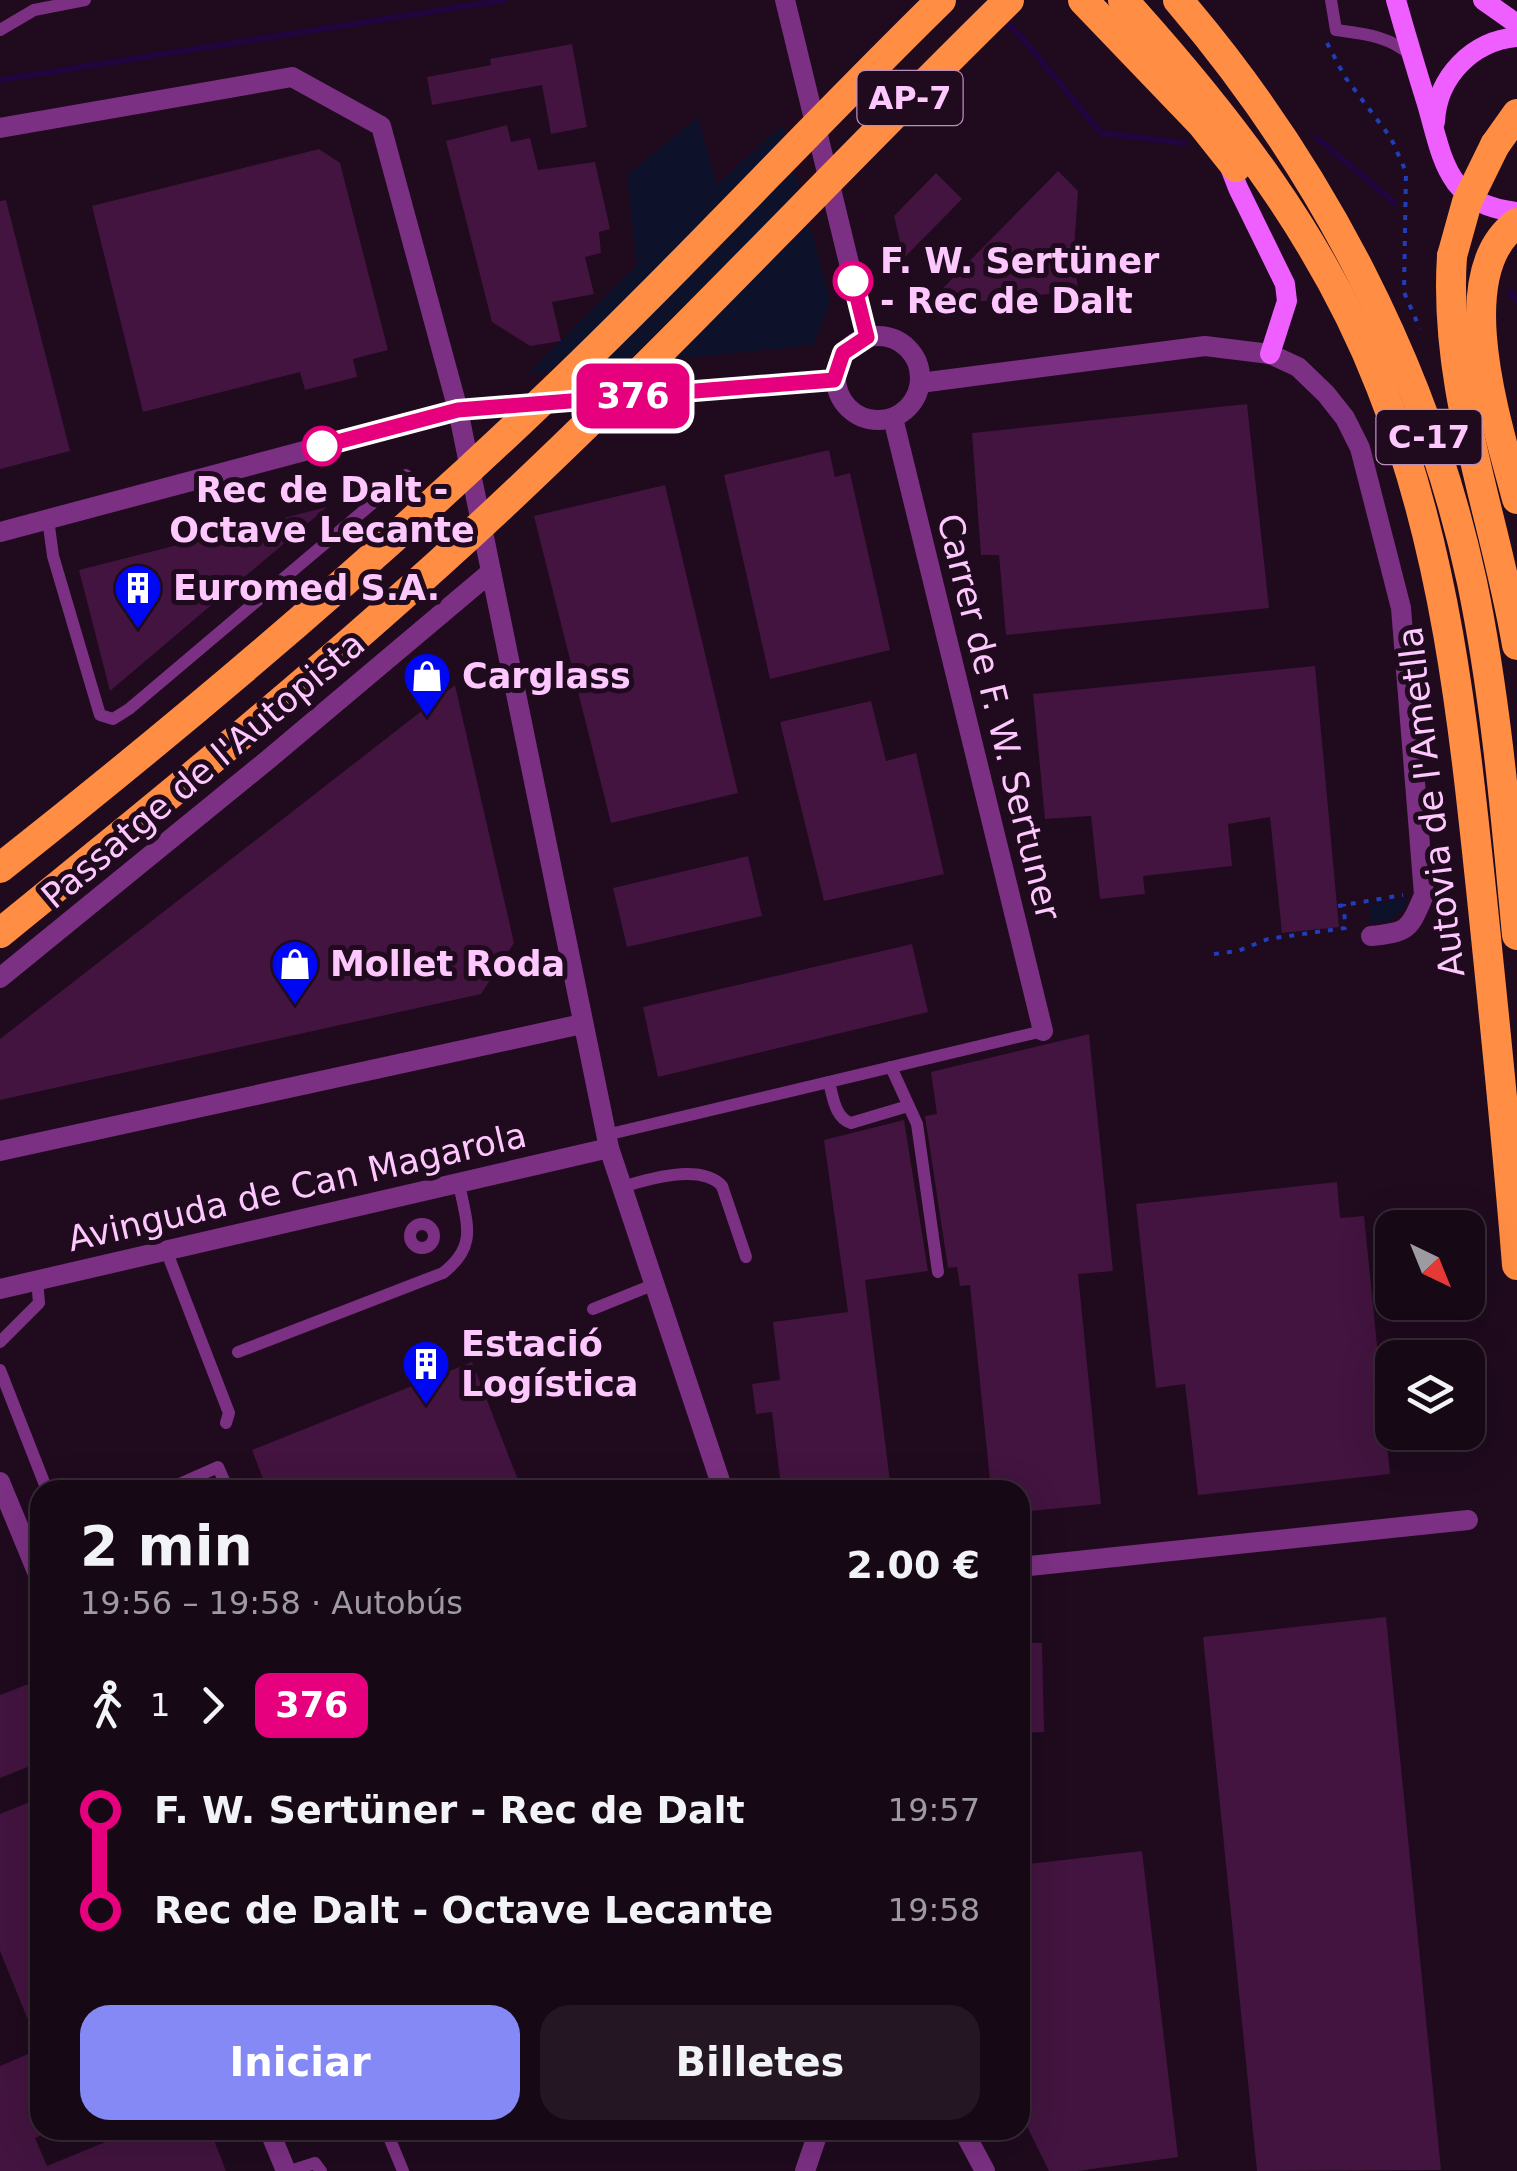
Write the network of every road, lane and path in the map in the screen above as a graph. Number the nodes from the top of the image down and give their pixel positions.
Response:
1 (85, 0) edge
2 (786, 0) edge
3 (940, 0) edge
4 (1009, 0) edge
5 (1083, 0) edge
6 (1123, 0) edge
7 (1178, 0) edge
8 (1331, 0) edge
9 (1396, 0) edge
10 (1483, 0) edge
11 (1517, 24) edge
12 (0, 30) edge
13 (1517, 37) edge
14 (1329, 51) dead end
15 (1413, 56) junction
16 (1517, 114) edge
17 (0, 128) edge
18 (1434, 129) junction
19 (1224, 151) junction
20 (1517, 212) edge
21 (1517, 223) edge
22 (1420, 328) dead end
23 (867, 337) junction
24 (1270, 354) junction
25 (834, 380) junction
26 (920, 383) junction
27 (1380, 384) junction
28 (458, 410) junction
29 (892, 418) junction
30 (406, 474) dead end
31 (1517, 499) edge
32 (48, 520) junction
33 (0, 532) edge
34 (491, 572) junction
35 (1517, 645) edge
36 (0, 868) edge
37 (1408, 895) dead end
38 (0, 934) edge
39 (1517, 935) edge
40 (1371, 936) dead end
41 (1214, 954) dead end
42 (0, 978) edge
43 (582, 1024) junction
44 (1043, 1031) joint
45 (890, 1068) junction
46 (829, 1082) junction
47 (908, 1106) junction
48 (607, 1142) junction
49 (0, 1151) edge
50 (459, 1183) junction
51 (622, 1187) junction
52 (166, 1250) junction
53 (746, 1257) dead end
54 (1517, 1265) edge
55 (938, 1272) dead end
56 (37, 1280) junction
57 (654, 1284) junction
58 (0, 1289) edge
59 (593, 1309) dead end
60 (0, 1342) edge
61 (238, 1352) dead end
62 (0, 1370) edge
63 (226, 1423) dead end
64 (43, 1480) edge
65 (190, 1480) edge
66 (223, 1480) edge
67 (720, 1480) edge
68 (0, 1482) edge
69 (1468, 1520) dead end
70 (30, 1554) edge
71 (1030, 1566) edge
72 (274, 2140) edge
73 (390, 2140) edge
74 (817, 2140) edge
75 (968, 2140) edge
76 (288, 2171) edge
77 (321, 2171) edge
78 (403, 2171) edge
79 (806, 2171) edge
80 (985, 2171) edge

1 - 12 lane
2 - 23 street
3 - 36 highway, AP-7, bridge
4 - 38 highway, AP-7, bridge
5 - 19 highway
6 - 27 highway, Autovia de l'Ametlla / C-17
7 - 39 highway, Autovia de l'Ametlla / C-17
8 - 15 lane
9 - 15 street
10 - 11 street
13 - 18 street
14 - 22 path
15 - 18 street
16 - 35 highway, bridge
17 - 28 street
18 - 20 street
19 - 24 street
19 - 27 highway
21 - 31 highway
23 - 25 street
23 - 26 street
24 - 26 street
24 - 40 street
25 - 28 street
25 - 29 street
26 - 29 street
27 - 54 highway, Autovia de l'Ametlla / C-17
28 - 32 street
28 - 34 street
29 - 44 street, Carrer de F. W. Sertuner
30 - 32 lane
32 - 33 street
34 - 42 street, Passatge de l'Autopista
34 - 43 street
37 - 41 path
43 - 48 street
43 - 49 street
44 - 45 lane
45 - 46 lane
45 - 47 lane
46 - 47 lane
46 - 48 lane
47 - 55 lane
48 - 50 street, Avinguda de Can Magarola
48 - 51 street
50 - 52 street, Avinguda de Can Magarola
50 - 61 lane
51 - 53 lane
51 - 57 street
52 - 56 street, Avinguda de Can Magarola
52 - 63 lane
56 - 58 street, Avinguda de Can Magarola
56 - 60 lane
57 - 59 lane
57 - 67 street
62 - 64 lane
65 - 66 lane
68 - 70 street
69 - 71 street
72 - 76 street
73 - 78 lane
74 - 79 street
75 - 80 street
76 - 77 lane

